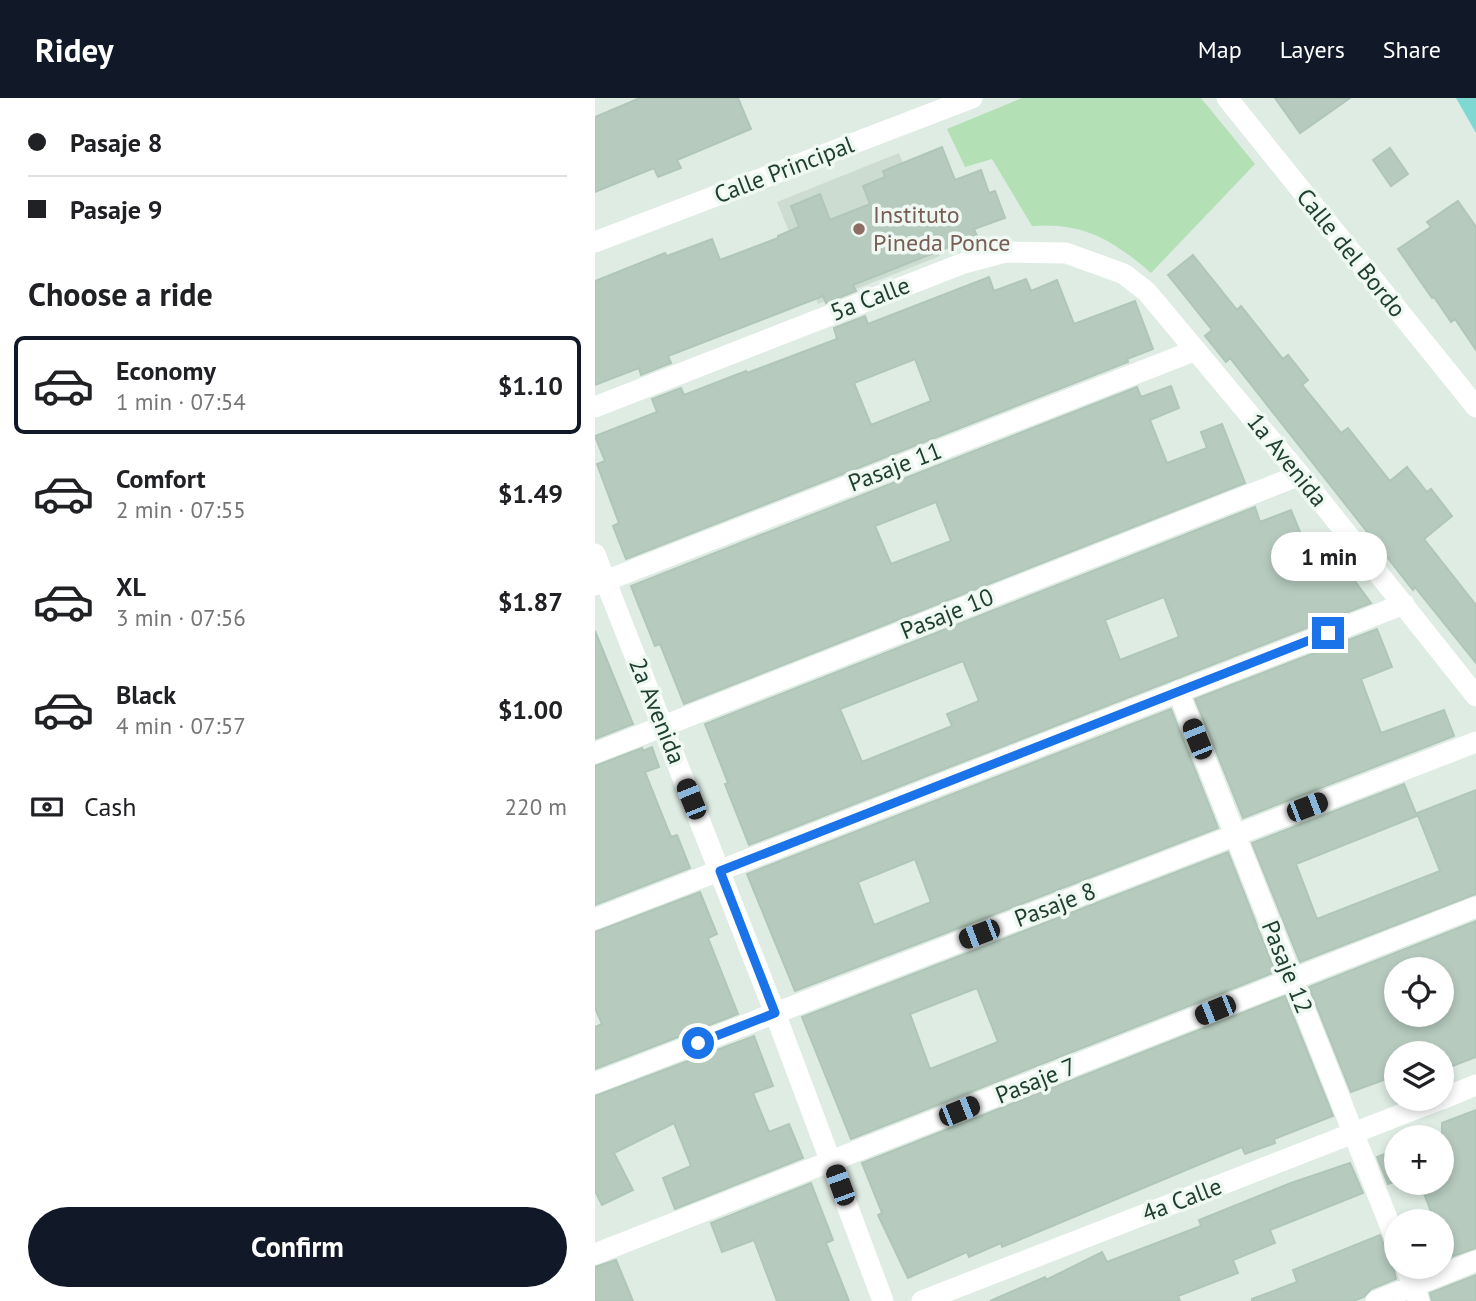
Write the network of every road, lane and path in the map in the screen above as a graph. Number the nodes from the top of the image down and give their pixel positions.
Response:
1 (1227, 98) edge
2 (957, 101) edge
3 (595, 242) edge
4 (1147, 292) joint
5 (1196, 350) junction
6 (595, 407) edge
7 (1476, 407) edge
8 (1300, 475) junction
9 (595, 554) edge
10 (600, 583) edge
11 (1404, 604) junction
12 (1178, 691) junction
13 (1476, 696) edge
14 (663, 727) junction
15 (1476, 742) edge
16 (595, 753) edge
17 (1235, 835) junction
18 (720, 871) junction
19 (1476, 907) edge
20 (595, 919) edge
21 (1292, 979) junction
22 (775, 1013) junction
23 (595, 1083) edge
24 (1476, 1085) edge
25 (1454, 1094) edge
26 (1411, 1111) edge
27 (1353, 1133) junction
28 (831, 1161) junction
29 (1384, 1210) edge
30 (595, 1254) edge
31 (1476, 1261) edge
32 (1413, 1285) edge
33 (883, 1301) edge
34 (922, 1301) edge
35 (1376, 1301) edge

1 - 7 street, Calle del Bordo
2 - 3 street, Calle Principal
4 - 5 street, 1a Avenida
4 - 6 street, 5a Calle
5 - 8 street, 1a Avenida
5 - 10 street, Pasaje 11
8 - 11 street, 1a Avenida
8 - 14 street, Pasaje 10
9 - 10 street, 2a Avenida
10 - 14 street, 2a Avenida
11 - 12 street
11 - 13 street, 1a Avenida
12 - 17 street, Pasaje 12
12 - 18 street
14 - 16 street, Pasaje 10
14 - 18 street, 2a Avenida
15 - 17 street, Pasaje 8
17 - 21 street, Pasaje 12
17 - 22 street, Pasaje 8
18 - 20 street
18 - 22 street, 2a Avenida
19 - 21 street, Pasaje 7
21 - 27 street, Pasaje 12
21 - 28 street, Pasaje 7
22 - 23 street, Pasaje 8
22 - 28 street, 2a Avenida
24 - 25 street, 4a Calle
26 - 27 street, 4a Calle
27 - 29 street, Pasaje 12
27 - 34 street, 4a Calle
28 - 30 street, Pasaje 7
28 - 33 street, 2a Avenida
31 - 32 street
32 - 35 street

